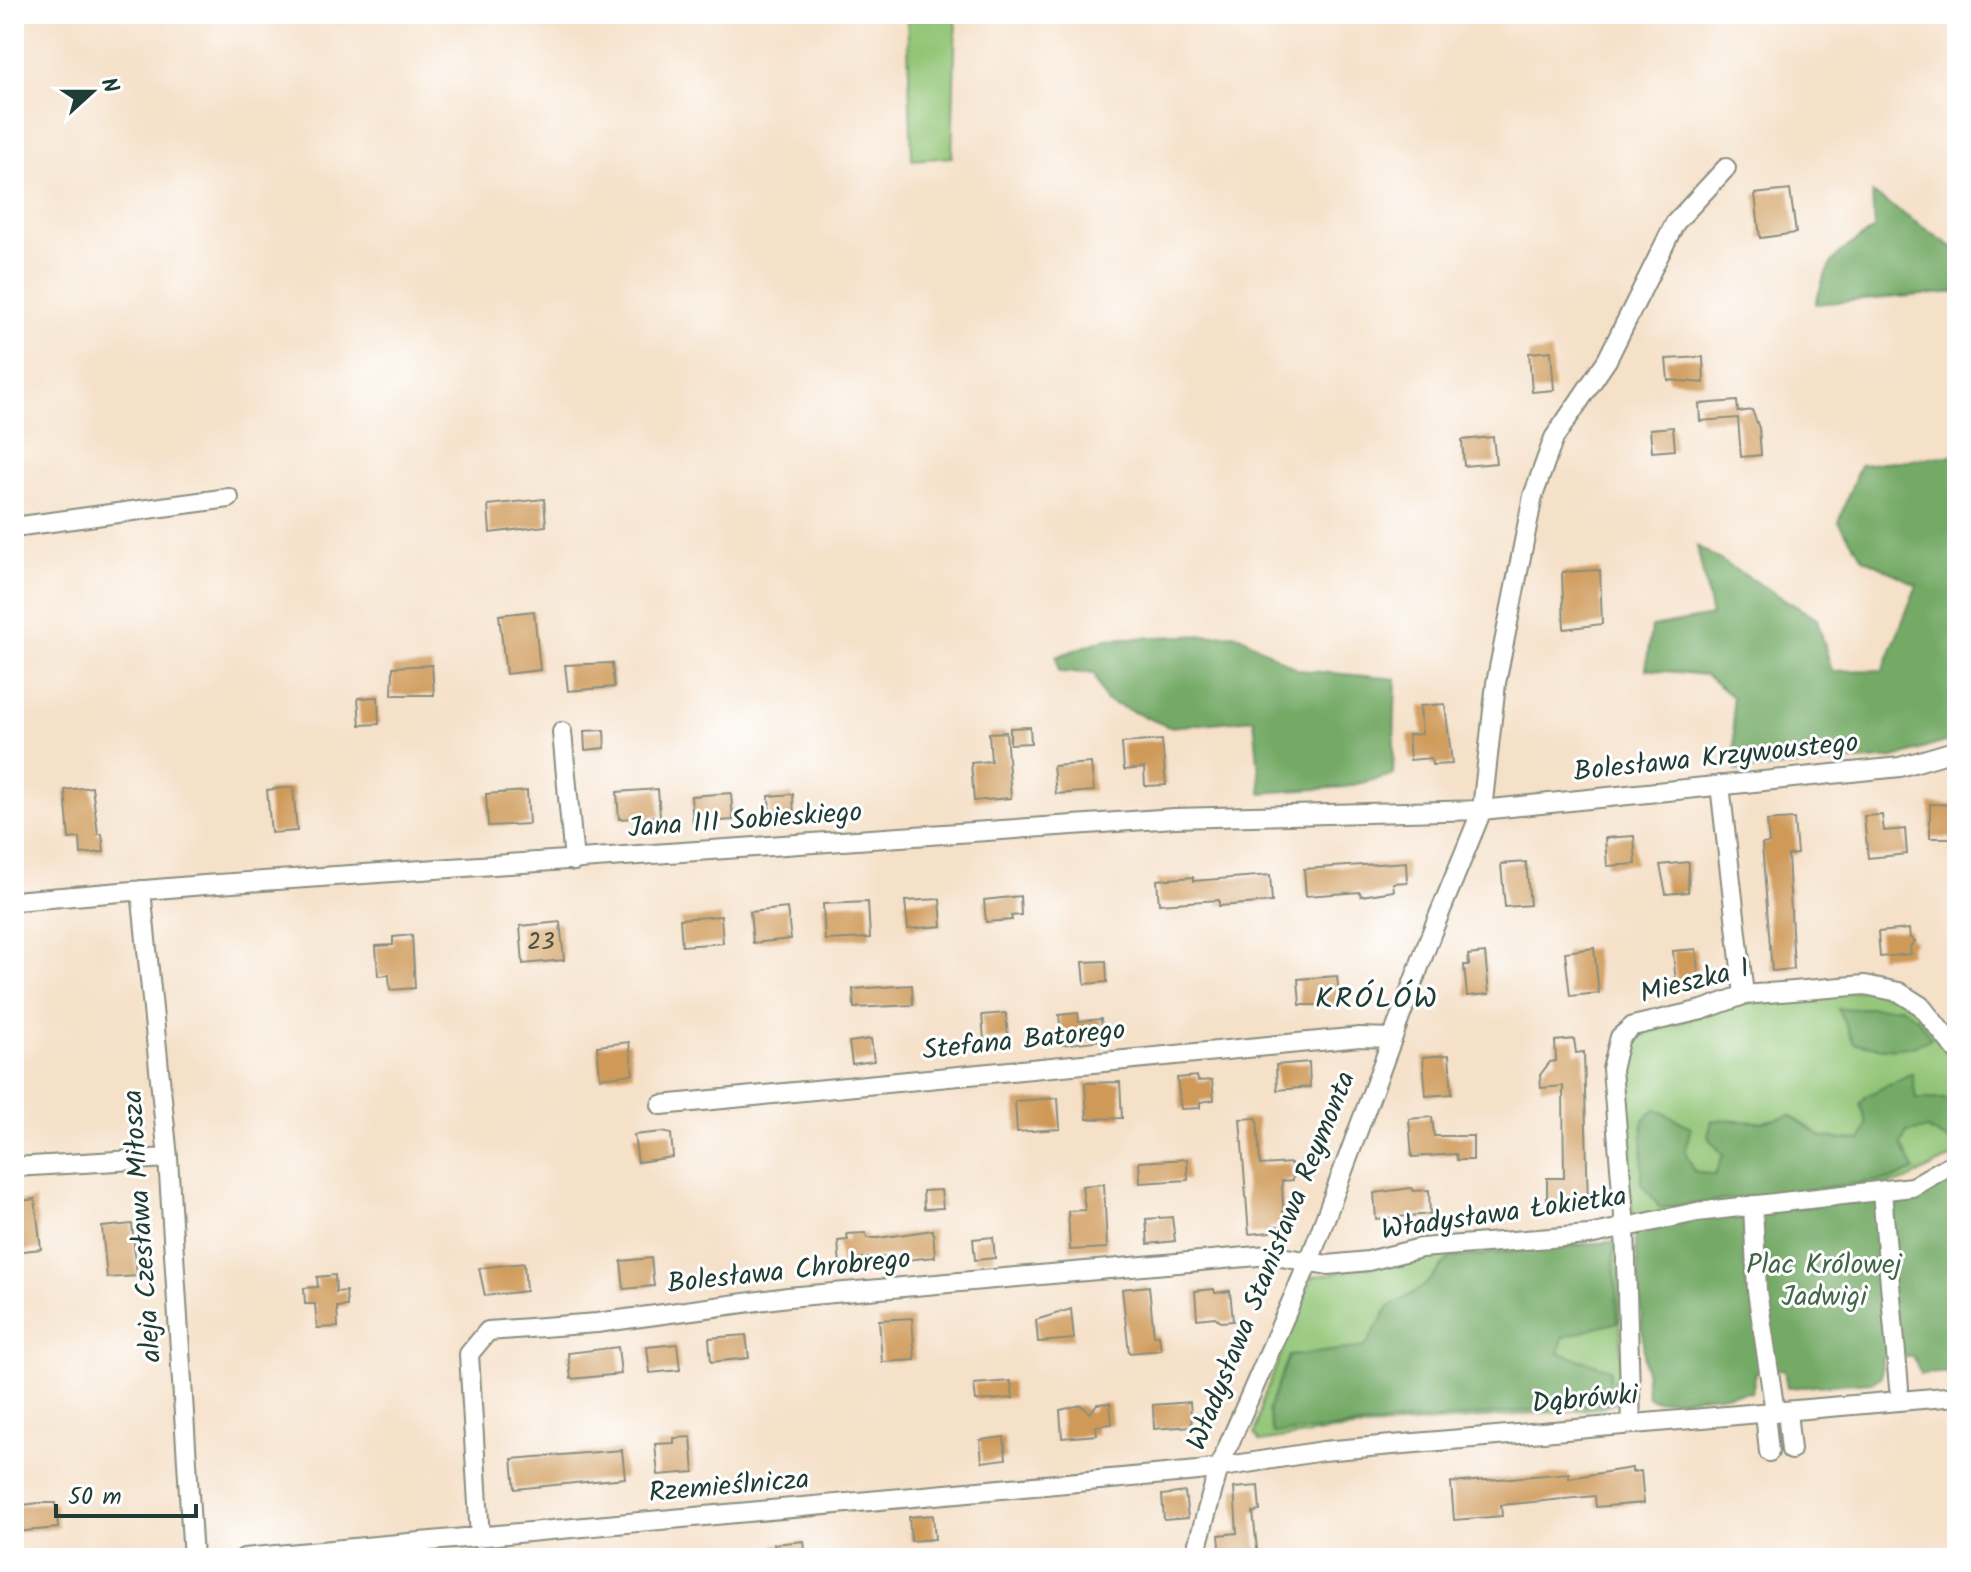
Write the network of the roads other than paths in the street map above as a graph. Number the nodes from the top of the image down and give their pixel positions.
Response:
1 (1726, 168) dead end
2 (229, 498) dead end
3 (14, 527) edge
4 (562, 732) dead end
5 (1954, 751) dead end
6 (1720, 785) junction
7 (1482, 810) junction
8 (574, 861) junction
9 (141, 890) junction
10 (14, 901) edge
11 (1744, 995) junction
12 (1392, 1038) junction
13 (1957, 1051) edge
14 (661, 1105) dead end
15 (168, 1158) junction
16 (1957, 1161) edge
17 (14, 1167) edge
18 (1882, 1192) junction
19 (1753, 1205) junction
20 (1625, 1228) junction
21 (1310, 1259) junction
22 (1899, 1388) dead end
23 (1957, 1396) edge
24 (1776, 1412) junction
25 (1631, 1424) junction
26 (1791, 1450) dead end
27 (1769, 1452) dead end
28 (1219, 1467) junction
29 (480, 1538) junction
30 (456, 1549) edge
31 (283, 1556) edge
32 (193, 1558) edge
33 (244, 1558) edge
34 (1194, 1558) edge

1 - 7 street, Władysława Stanisława Reymonta
2 - 3 street
4 - 8 street
5 - 6 street, Bolesława Krzywoustego
6 - 7 street, Bolesława Krzywoustego
6 - 11 street
7 - 8 street, Jana III Sobieskiego
7 - 12 street, Władysława Stanisława Reymonta
8 - 9 street, Jana III Sobieskiego
9 - 10 street, Jana III Sobieskiego
9 - 15 street, aleja Czesława Miłosza
11 - 13 street, Mieszka I
11 - 20 street, Mieszka I
12 - 14 street, Stefana Batorego
12 - 21 street, Władysława Stanisława Reymonta
15 - 17 street
15 - 32 street, aleja Czesława Miłosza
16 - 18 street, Władysława Łokietka
18 - 19 street, Władysława Łokietka
18 - 22 street
19 - 20 street, Władysława Łokietka
19 - 24 street
20 - 21 street, Władysława Łokietka
20 - 25 street, Mieszka I
21 - 28 street, Władysława Stanisława Reymonta
21 - 29 street, Bolesława Chrobrego
23 - 24 street, Dąbrówki
24 - 25 street, Dąbrówki
24 - 26 street
24 - 27 street
25 - 28 street, Dąbrówki
28 - 29 street, Rzemieślnicza
28 - 34 street, Władysława Stanisława Reymonta
29 - 30 street, Rzemieślnicza
30 - 31 street, Rzemieślnicza
31 - 33 street, Rzemieślnicza

